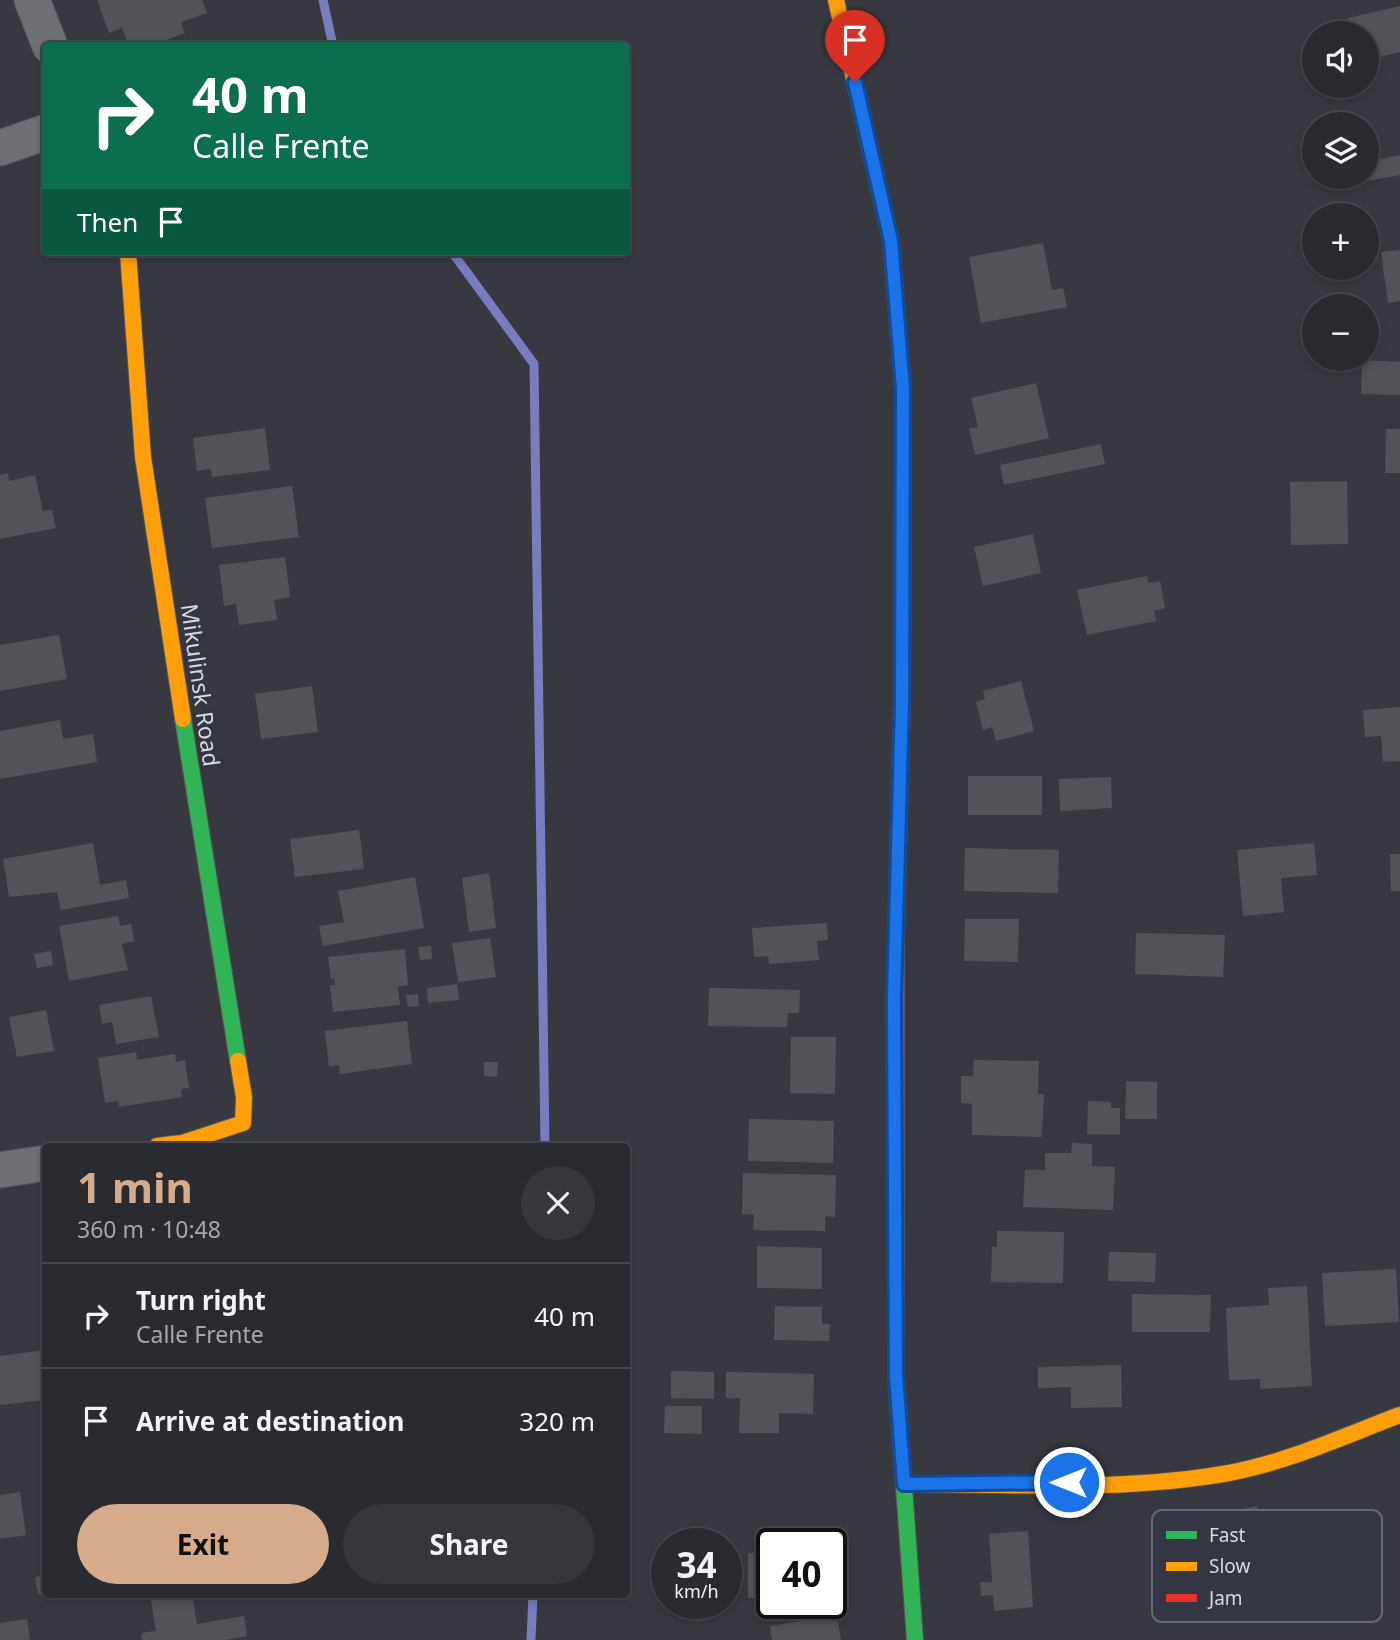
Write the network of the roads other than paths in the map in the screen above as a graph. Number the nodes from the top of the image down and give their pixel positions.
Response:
1 (32, 0) edge
2 (836, 0) edge
3 (48, 42) edge
4 (42, 133) edge
5 (0, 148) edge
6 (128, 256) edge
7 (182, 1143) edge
8 (42, 1164) edge
9 (0, 1170) edge
10 (1400, 1415) edge
11 (904, 1484) junction
12 (915, 1640) edge

1 - 3 street
2 - 11 street
4 - 5 street
6 - 7 street, Mikulinsk Road
8 - 9 street
10 - 11 street
11 - 12 street

